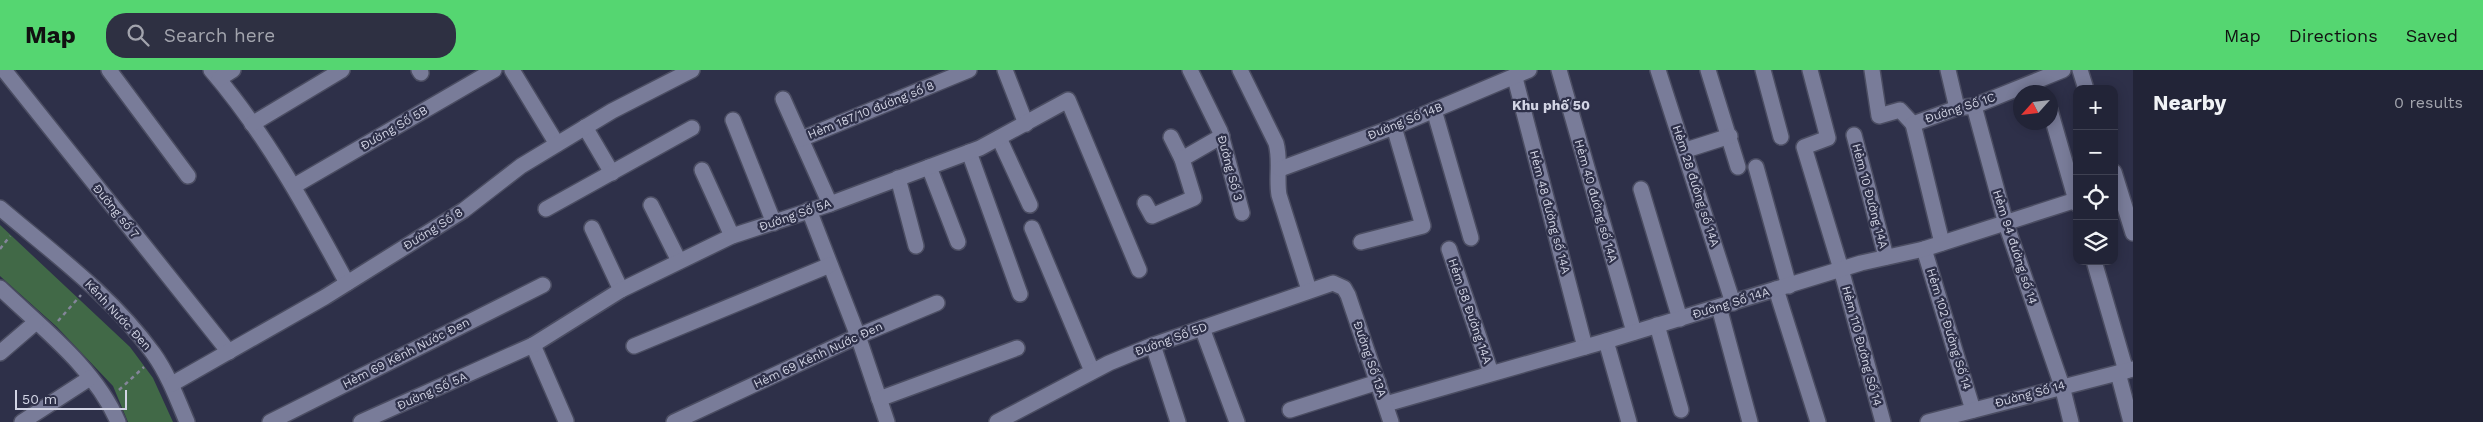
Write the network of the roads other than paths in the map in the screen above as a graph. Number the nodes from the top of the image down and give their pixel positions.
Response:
1 (4, 70) edge
2 (108, 70) edge
3 (233, 70) edge
4 (342, 70) edge
5 (494, 70) edge
6 (512, 70) edge
7 (692, 70) edge
8 (969, 70) edge
9 (1005, 70) edge
10 (1190, 70) edge
11 (1240, 70) edge
12 (1529, 70) edge
13 (1559, 70) edge
14 (1658, 70) edge
15 (1708, 70) edge
16 (1763, 70) edge
17 (1810, 70) edge
18 (1872, 70) edge
19 (1948, 70) edge
20 (2063, 70) edge
21 (2080, 70) edge
22 (215, 74) edge
23 (1514, 78) junction
24 (2042, 80) edge
25 (2085, 85) edge
26 (783, 100) dead end
27 (1974, 106) junction
28 (1957, 108) junction
29 (1434, 110) junction
30 (733, 120) dead end
31 (252, 124) junction
32 (1026, 124) junction
33 (1913, 124) junction
34 (1394, 127) junction
35 (585, 128) junction
36 (692, 128) dead end
37 (2056, 130) edge
38 (1854, 135) dead end
39 (1222, 136) junction
40 (1730, 136) junction
41 (1171, 137) dead end
42 (1781, 137) dead end
43 (999, 138) junction
44 (801, 139) junction
45 (558, 144) junction
46 (1686, 150) junction
47 (969, 152) junction
48 (1182, 159) junction
49 (929, 167) junction
50 (1738, 167) dead end
51 (1756, 167) dead end
52 (1280, 168) junction
53 (702, 170) dead end
54 (612, 172) junction
55 (2115, 175) edge
56 (188, 176) dead end
57 (898, 178) junction
58 (294, 186) junction
59 (1641, 189) dead end
60 (2073, 191) edge
61 (1145, 203) dead end
62 (2073, 203) edge
63 (830, 204) junction
64 (651, 205) dead end
65 (1030, 205) dead end
66 (0, 208) edge
67 (546, 209) dead end
68 (809, 210) junction
69 (1242, 213) dead end
70 (774, 223) junction
71 (2006, 224) junction
72 (592, 228) dead end
73 (1032, 228) dead end
74 (2133, 233) edge
75 (732, 236) junction
76 (1471, 238) dead end
77 (958, 242) dead end
78 (1360, 242) dead end
79 (1942, 243) junction
80 (916, 246) dead end
81 (1449, 249) dead end
82 (1924, 249) junction
83 (1886, 257) junction
84 (679, 261) junction
85 (2095, 265) edge
86 (830, 266) junction
87 (1139, 270) dead end
88 (1841, 270) junction
89 (347, 283) junction
90 (543, 285) dead end
91 (0, 288) edge
92 (1783, 288) junction
93 (621, 290) junction
94 (1309, 290) junction
95 (1020, 294) dead end
96 (1348, 295) joint
97 (937, 303) dead end
98 (1726, 305) junction
99 (1680, 319) junction
100 (36, 322) junction
101 (1657, 325) junction
102 (1202, 328) junction
103 (1634, 332) junction
104 (858, 336) junction
105 (1606, 341) junction
106 (533, 345) junction
107 (1153, 345) junction
108 (634, 346) dead end
109 (1585, 347) junction
110 (1017, 348) dead end
111 (228, 352) junction
112 (0, 353) edge
113 (2126, 371) edge
114 (1092, 372) junction
115 (1492, 373) junction
116 (90, 378) junction
117 (1378, 382) junction
118 (172, 384) junction
119 (2062, 386) junction
120 (879, 399) junction
121 (1386, 404) junction
122 (1290, 410) dead end
123 (1681, 410) dead end
124 (1973, 410) junction
125 (566, 421) edge
126 (22, 422) edge
127 (118, 422) edge
128 (187, 422) edge
129 (270, 422) edge
130 (361, 422) edge
131 (674, 422) edge
132 (887, 422) edge
133 (997, 422) edge
134 (1178, 422) edge
135 (1237, 422) edge
136 (1391, 422) edge
137 (1629, 422) edge
138 (1750, 422) edge
139 (1818, 422) edge
140 (1883, 422) edge
141 (1928, 422) edge
142 (2071, 422) edge
143 (2131, 422) edge

1 - 111 street, Đường số 7
2 - 56 street
3 - 22 street
4 - 31 street
5 - 58 street, Đường Số 5B
6 - 45 street
7 - 35 street, Đường Số 8
8 - 44 street, Hẻm 187/10 đường số 8
9 - 32 street
10 - 39 street, Đường Số 3
11 - 52 street
12 - 23 street, Đường Số 14B
13 - 103 street, Hẻm 40 đường số 14A
14 - 46 street, Hẻm 28 đường số 14A
15 - 40 street
16 - 42 street
17 - 88 street, Hẻm 110 Đường Số 14
18 - 33 street
19 - 28 street
20 - 24 street, Đường Số 1C
21 - 25 street
22 - 31 street
23 - 29 street, Đường Số 14B
23 - 109 street, Hẻm 48 đường số 14A
24 - 27 street, Đường Số 1C
26 - 44 street
27 - 28 street, Đường Số 1C
27 - 71 street, Hẻm 94 đường số 14
28 - 33 street, Đường Số 1C
29 - 34 street, Đường Số 14B
29 - 76 street
30 - 70 street
31 - 58 street
32 - 43 street, Đường Số 5A
32 - 87 street, Đường Số 5A
33 - 79 street
34 - 52 street, Đường Số 14B
34 - 78 street
35 - 45 street, Đường Số 8
35 - 54 street
36 - 54 street
37 - 60 street
38 - 83 street, Hẻm 10 Đường 14A
39 - 48 street
39 - 69 street, Đường Số 3
40 - 46 street
40 - 50 street
41 - 48 street
43 - 47 street, Đường Số 5A
43 - 65 street
44 - 63 street
45 - 89 street, Đường Số 8
46 - 98 street, Hẻm 28 đường số 14A
47 - 49 street, Đường Số 5A
47 - 95 street
48 - 61 street
49 - 57 street, Đường Số 5A
49 - 77 street
51 - 92 street
52 - 94 street
53 - 75 street
54 - 67 street
55 - 74 street
57 - 63 street, Đường Số 5A
57 - 80 street
58 - 89 street
59 - 99 street
62 - 71 street, Đường Số 14A
63 - 68 street, Đường Số 5A
64 - 84 street
66 - 118 street, Kênh Nước Đen
68 - 70 street, Đường Số 5A
68 - 86 street
70 - 75 street, Đường Số 5A
71 - 79 street, Đường Số 14A
71 - 119 street, Hẻm 94 đường số 14
72 - 93 street
73 - 114 street
75 - 84 street, Đường Số 5A
79 - 82 street, Đường Số 14A
81 - 115 street, Hẻm 58 Đường 14A
82 - 83 street, Đường Số 14A
82 - 124 street, Hẻm 102 Đường Số 14
83 - 88 street, Đường Số 14A
84 - 93 street, Đường Số 5A
85 - 113 street
86 - 104 street
86 - 108 street
88 - 92 street, Đường Số 14A
88 - 140 street, Hẻm 110 Đường Số 14
89 - 111 street, Đường Số 8
90 - 129 street, Hẻm 69 Kênh Nước Đen
91 - 100 street
92 - 98 street, Đường Số 14A
92 - 139 street
93 - 106 street, Đường Số 5A
94 - 96 street, Đường Số 5D
94 - 102 street, Đường Số 5D
96 - 117 street, Đường Số 13A
97 - 104 street, Hẻm 69 Kênh Nước Đen
98 - 99 street, Đường Số 14A
98 - 138 street, Hẻm 28 đường số 14A
99 - 101 street, Đường Số 14A
100 - 112 street
100 - 116 street
101 - 103 street, Đường Số 14A
101 - 123 street
102 - 107 street, Đường Số 5D
102 - 135 street
103 - 105 street, Đường Số 14A
104 - 120 street
104 - 131 street, Hẻm 69 Kênh Nước Đen
105 - 109 street, Đường Số 14A
105 - 137 street
106 - 125 street
106 - 130 street, Đường Số 5A
107 - 114 street, Đường Số 5D
107 - 134 street
109 - 115 street, Đường Số 14A
110 - 120 street
111 - 118 street, Đường Số 8
113 - 119 street, Đường Số 14
113 - 143 street
114 - 133 street, Đường Số 5D
115 - 121 street, Đường Số 14A
116 - 126 street
116 - 127 street
117 - 121 street, Đường Số 13A
117 - 122 street
118 - 128 street, Kênh Nước Đen
119 - 124 street, Đường Số 14
119 - 142 street, Hẻm 94 đường số 14
120 - 132 street
121 - 136 street, Đường Số 13A
124 - 141 street, Đường Số 14

